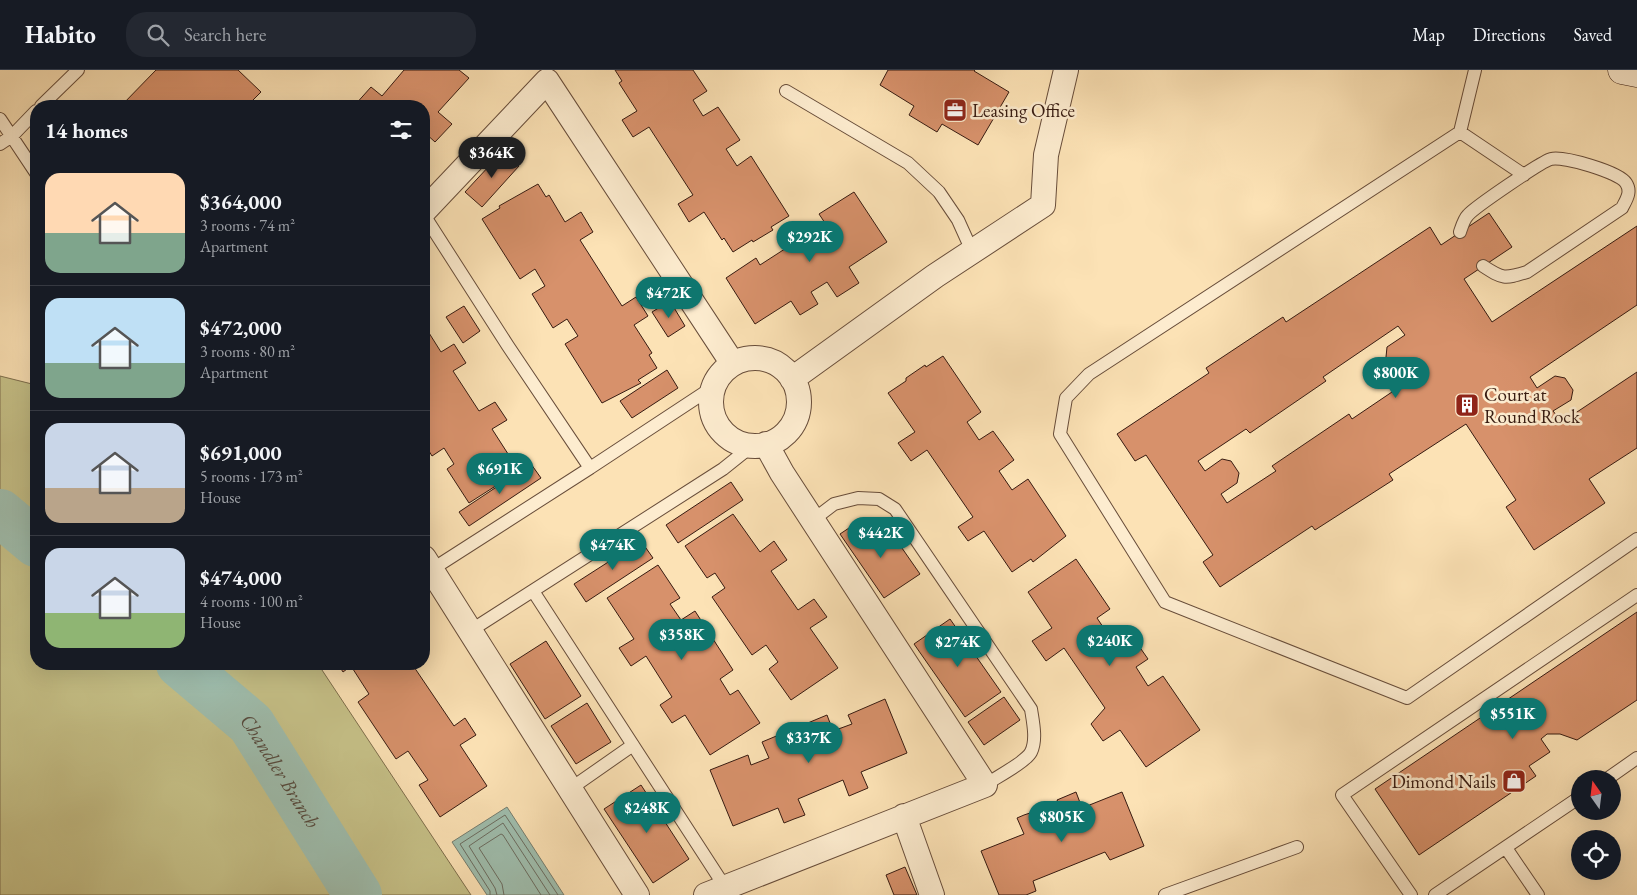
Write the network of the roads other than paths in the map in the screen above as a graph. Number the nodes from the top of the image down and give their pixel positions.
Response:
1 (78, 70) edge
2 (1066, 70) edge
3 (1475, 70) edge
4 (1622, 70) edge
5 (1637, 73) edge
6 (551, 75) edge
7 (786, 90) dead end
8 (48, 100) edge
9 (30, 118) edge
10 (0, 120) edge
11 (1460, 132) junction
12 (12, 136) junction
13 (0, 144) edge
14 (30, 164) edge
15 (1524, 175) junction
16 (430, 206) edge
17 (430, 222) edge
18 (1460, 232) dead end
19 (972, 252) junction
20 (1483, 266) dead end
21 (733, 364) junction
22 (792, 379) junction
23 (713, 387) junction
24 (759, 445) junction
25 (590, 468) junction
26 (813, 520) junction
27 (1637, 539) edge
28 (430, 563) edge
29 (430, 567) edge
30 (533, 591) junction
31 (1637, 595) edge
32 (470, 631) junction
33 (633, 745) junction
34 (1637, 758) edge
35 (1620, 770) edge
36 (985, 784) junction
37 (570, 789) junction
38 (1571, 803) edge
39 (904, 816) junction
40 (1297, 847) dead end
41 (1506, 848) junction
42 (715, 891) edge
43 (638, 895) edge
44 (932, 895) edge
45 (1165, 895) edge
46 (1411, 895) edge
47 (1436, 895) edge
48 (1538, 895) edge

1 - 8 lane
2 - 19 street
3 - 11 lane
4 - 5 main road
6 - 16 street
6 - 21 street
7 - 19 lane
9 - 12 lane
10 - 12 lane
11 - 15 lane
11 - 27 lane
12 - 13 lane
12 - 14 lane
15 - 18 lane
15 - 20 lane
17 - 25 lane
19 - 22 street
21 - 22 street
21 - 23 street
22 - 24 street
23 - 24 street
23 - 25 lane
24 - 26 street
24 - 30 lane
25 - 28 lane
26 - 36 street
26 - 36 lane
29 - 32 street
30 - 32 lane
30 - 33 lane
31 - 46 lane
32 - 37 street
33 - 37 lane
33 - 42 lane
34 - 35 lane
36 - 39 street
37 - 43 street
38 - 41 lane
39 - 42 street
39 - 44 street
40 - 45 lane
41 - 47 lane
41 - 48 lane

